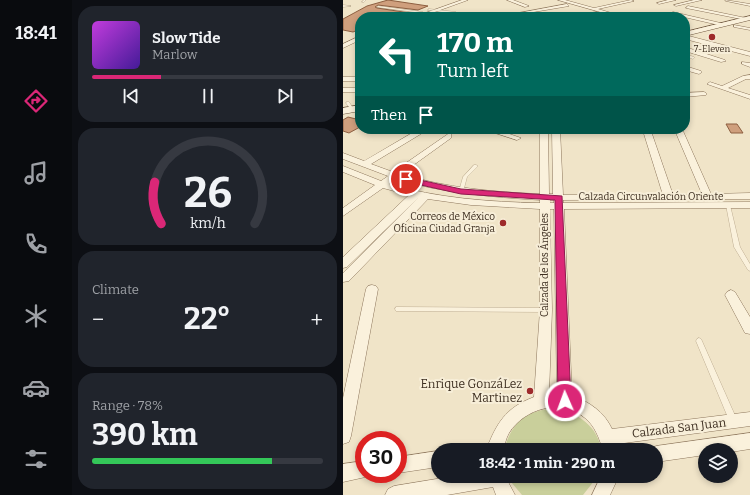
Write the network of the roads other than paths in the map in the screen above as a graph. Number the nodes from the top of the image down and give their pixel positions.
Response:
1 (456, 0) edge
2 (466, 0) edge
3 (509, 0) edge
4 (700, 0) edge
5 (727, 0) edge
6 (736, 0) edge
7 (559, 1) edge
8 (632, 1) edge
9 (586, 2) dead end
10 (675, 2) edge
11 (659, 3) dead end
12 (749, 3) edge
13 (575, 4) junction
14 (567, 5) junction
15 (343, 6) edge
16 (350, 6) dead end
17 (527, 6) dead end
18 (378, 7) dead end
19 (688, 7) dead end
20 (432, 10) junction
21 (592, 10) junction
22 (409, 12) edge
23 (427, 12) edge
24 (444, 12) edge
25 (527, 12) edge
26 (595, 12) edge
27 (601, 12) edge
28 (690, 17) edge
29 (749, 20) edge
30 (721, 25) junction
31 (736, 26) junction
32 (750, 29) edge
33 (690, 35) edge
34 (690, 35) edge
35 (355, 37) edge
36 (690, 37) edge
37 (690, 37) edge
38 (355, 40) edge
39 (343, 42) edge
40 (343, 46) edge
41 (690, 51) edge
42 (750, 51) edge
43 (750, 54) edge
44 (690, 57) edge
45 (693, 58) dead end
46 (723, 61) dead end
47 (690, 69) edge
48 (699, 72) dead end
49 (750, 77) edge
50 (343, 79) edge
51 (355, 79) edge
52 (711, 84) dead end
53 (723, 88) junction
54 (343, 90) edge
55 (355, 90) edge
56 (690, 94) edge
57 (704, 94) dead end
58 (748, 94) edge
59 (417, 134) edge
60 (504, 134) edge
61 (544, 134) edge
62 (556, 134) edge
63 (648, 134) dead end
64 (680, 134) edge
65 (449, 136) dead end
66 (517, 138) dead end
67 (343, 156) edge
68 (364, 165) junction
69 (477, 166) dead end
70 (343, 169) edge
71 (393, 176) junction
72 (381, 184) junction
73 (461, 191) junction
74 (422, 194) junction
75 (750, 196) edge
76 (708, 197) junction
77 (669, 198) junction
78 (544, 202) junction
79 (559, 202) junction
80 (728, 205) junction
81 (750, 205) edge
82 (343, 213) edge
83 (343, 264) edge
84 (749, 269) edge
85 (345, 278) dead end
86 (372, 289) dead end
87 (731, 295) dead end
88 (398, 308) dead end
89 (546, 310) junction
90 (750, 329) edge
91 (699, 341) dead end
92 (541, 401) junction
93 (565, 401) junction
94 (750, 419) edge
95 (733, 421) junction
96 (343, 436) edge
97 (750, 441) edge
98 (495, 443) edge
99 (610, 443) edge
100 (663, 453) edge
101 (431, 460) edge
102 (407, 464) edge
103 (355, 471) edge
104 (343, 473) edge
105 (462, 483) edge
106 (499, 483) edge
107 (607, 483) edge
108 (394, 495) edge
109 (506, 495) edge
110 (601, 495) edge

1 - 20 street
2 - 20 street
3 - 17 street
4 - 10 street
5 - 12 street
6 - 12 street
7 - 13 street
7 - 14 street
8 - 21 street
9 - 13 street
10 - 11 street
13 - 21 street
14 - 21 street
14 - 25 street
15 - 16 lane
18 - 22 lane
19 - 29 street
20 - 23 street
20 - 24 lane
21 - 26 street
21 - 27 street
28 - 30 street
29 - 30 street
29 - 31 street
30 - 33 street
31 - 32 street
31 - 34 street
35 - 39 street
36 - 42 street
37 - 43 street
38 - 40 street
41 - 46 street
44 - 45 lane
47 - 48 street
49 - 53 street
50 - 51 street
52 - 53 street
53 - 58 street
54 - 55 street
56 - 57 street
59 - 68 street
60 - 66 street
61 - 78 street, Calzada de los Ángeles
62 - 79 street, Calzada de los Ángeles
63 - 77 street
64 - 76 street
65 - 71 street
67 - 68 street, Calzada Circunvalación Oriente
68 - 71 street, Calzada Circunvalación Oriente
69 - 73 lane
70 - 72 street, Calzada Circunvalación Oriente
71 - 72 street
71 - 73 street, Calzada Circunvalación Oriente
72 - 74 street, Calzada Circunvalación Oriente
72 - 82 street
73 - 78 street, Calzada Circunvalación Oriente
74 - 78 street, Calzada Circunvalación Oriente
74 - 83 street
74 - 85 street
75 - 76 street, Calzada Circunvalación Oriente
76 - 77 street, Calzada Circunvalación Oriente
77 - 79 street, Calzada Circunvalación Oriente
78 - 79 street, Calzada Circunvalación Oriente
78 - 89 street, Calzada de los Ángeles
79 - 80 street, Calzada Circunvalación Oriente
79 - 93 street, Calzada de los Ángeles
80 - 81 street, Calzada Circunvalación Oriente
80 - 84 lane
86 - 96 street
87 - 90 street
88 - 89 lane
89 - 92 street, Calzada de los Ángeles
91 - 95 lane
92 - 93 street
92 - 98 street
93 - 99 street
94 - 95 street, Calzada San Juan
95 - 99 street, Calzada San Juan
97 - 100 street, Calzada San Juan
101 - 102 street
103 - 104 street
105 - 108 street
106 - 109 street
107 - 110 street

